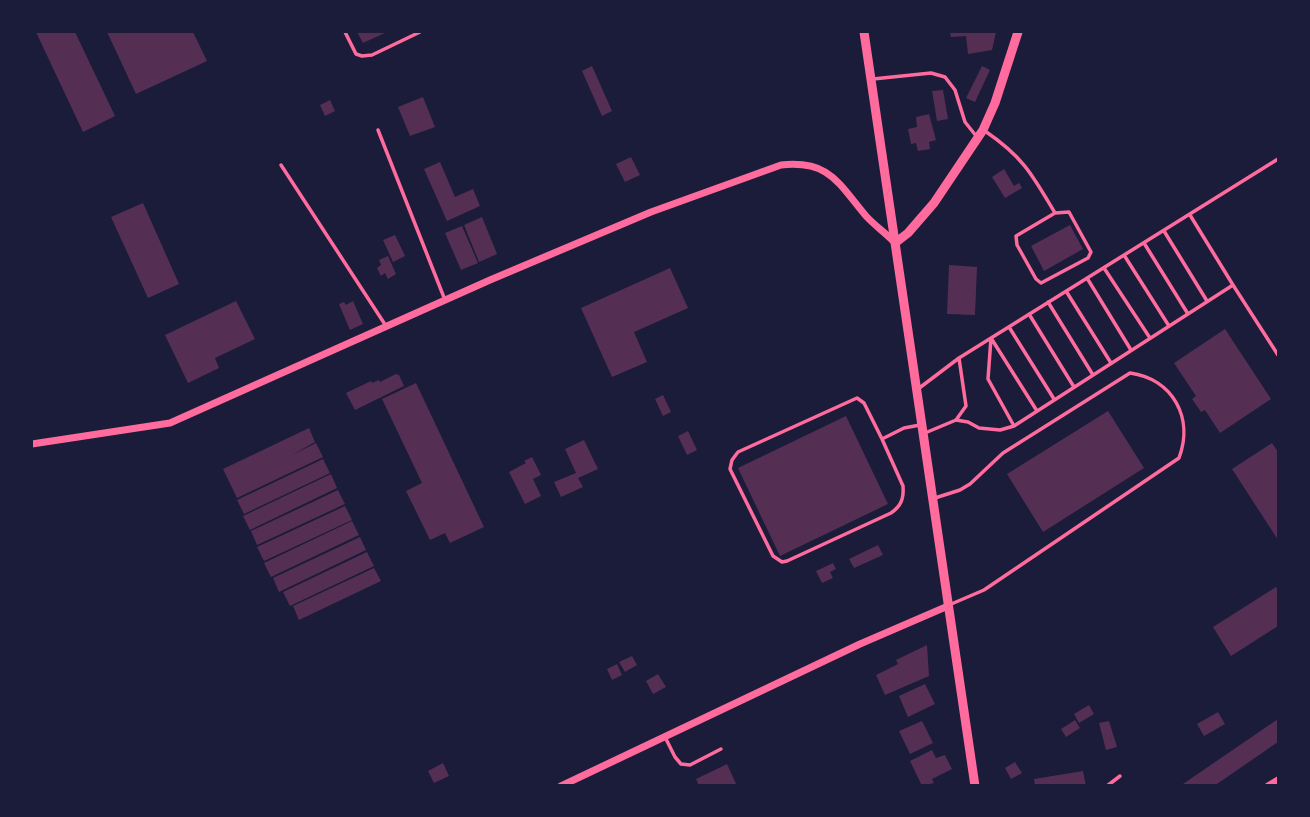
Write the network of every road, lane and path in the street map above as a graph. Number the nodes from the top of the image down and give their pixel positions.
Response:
1 (345, 32) edge
2 (420, 32) edge
3 (864, 32) edge
4 (1018, 32) edge
5 (871, 80) junction
6 (378, 130) dead end
7 (981, 134) junction
8 (1279, 159) edge
9 (281, 165) dead end
10 (1055, 213) junction
11 (1190, 215) junction
12 (1164, 231) junction
13 (895, 243) junction
14 (1144, 243) junction
15 (1124, 255) junction
16 (1104, 268) junction
17 (1087, 278) junction
18 (1233, 285) junction
19 (1066, 291) junction
20 (446, 300) junction
21 (1207, 301) junction
22 (1048, 302) junction
23 (1029, 314) junction
24 (1188, 314) junction
25 (386, 326) junction
26 (1169, 326) junction
27 (1009, 327) junction
28 (991, 338) junction
29 (1150, 338) junction
30 (1131, 350) junction
31 (1279, 355) edge
32 (958, 358) junction
33 (1111, 363) junction
34 (1093, 374) junction
35 (1074, 387) junction
36 (917, 390) junction
37 (1054, 400) junction
38 (1037, 411) junction
39 (956, 420) junction
40 (1014, 426) junction
41 (922, 429) junction
42 (882, 439) junction
43 (32, 444) edge
44 (933, 498) junction
45 (948, 606) junction
46 (665, 737) junction
47 (722, 750) dead end
48 (1120, 776) dead end
49 (1279, 780) edge
50 (561, 786) edge
51 (975, 786) edge
52 (1107, 786) edge
53 (1268, 786) edge

1 - 2 lane
3 - 5 street
4 - 7 street
5 - 7 lane
5 - 13 street
6 - 20 lane
7 - 10 lane
7 - 13 street
8 - 11 lane
9 - 25 lane
10 - 10 lane
11 - 12 lane
11 - 18 lane
12 - 14 lane
12 - 21 lane
13 - 20 street
13 - 36 street
14 - 15 lane
14 - 24 lane
15 - 16 lane
15 - 26 lane
16 - 17 lane
16 - 29 lane
17 - 19 lane
17 - 30 lane
18 - 21 lane
18 - 31 lane
19 - 22 lane
19 - 33 lane
20 - 25 street
21 - 24 lane
22 - 23 lane
22 - 34 lane
23 - 27 lane
23 - 35 lane
24 - 26 lane
25 - 43 street
26 - 29 lane
27 - 28 lane
27 - 37 lane
28 - 32 lane
28 - 38 lane
28 - 40 lane
29 - 30 lane
30 - 33 lane
32 - 36 lane
32 - 39 lane
33 - 34 lane
34 - 35 lane
35 - 37 lane
36 - 41 street
37 - 38 lane
38 - 40 lane
39 - 40 lane
39 - 41 lane
41 - 42 lane
41 - 44 street
42 - 42 lane
44 - 45 street
44 - 45 lane
45 - 46 street
45 - 51 street
46 - 47 lane
46 - 50 street
48 - 52 lane
49 - 53 street

